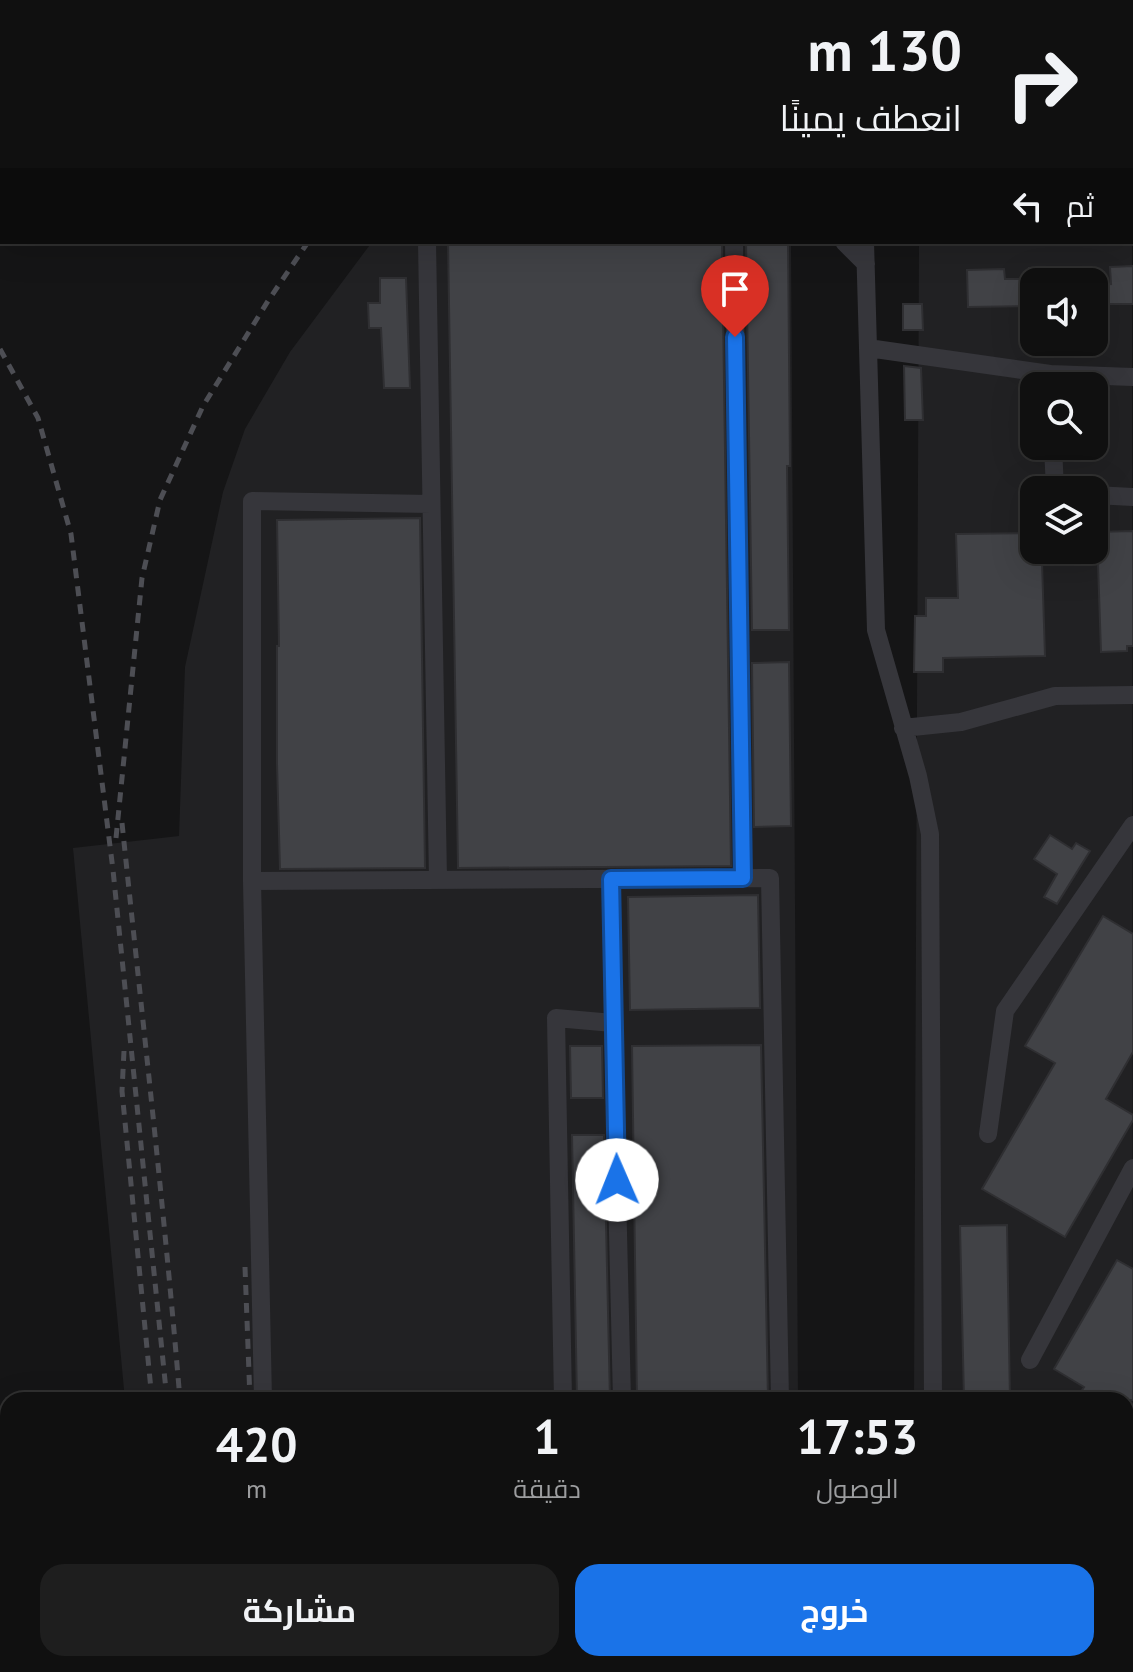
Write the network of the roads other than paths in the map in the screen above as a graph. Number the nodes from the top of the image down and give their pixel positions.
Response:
1 (427, 244) edge
2 (734, 244) edge
3 (846, 244) edge
4 (865, 244) edge
5 (866, 264) junction
6 (868, 348) junction
7 (1020, 375) edge
8 (1133, 377) edge
9 (1108, 378) edge
10 (1108, 496) edge
11 (1133, 497) edge
12 (431, 504) junction
13 (1133, 695) edge
14 (903, 728) junction
15 (1133, 825) edge
16 (743, 878) junction
17 (611, 879) junction
18 (438, 880) junction
19 (252, 881) junction
20 (613, 1023) junction
21 (988, 1134) dead end
22 (1133, 1168) edge
23 (1030, 1360) dead end
24 (263, 1392) edge
25 (563, 1392) edge
26 (622, 1392) edge
27 (780, 1392) edge
28 (933, 1392) edge

1 - 12 street
2 - 16 street
3 - 5 street
4 - 5 street
5 - 6 street
6 - 7 street
6 - 14 street
8 - 9 street
10 - 11 street
12 - 18 street
12 - 19 street
13 - 14 street
14 - 28 street
15 - 21 street
16 - 17 street
16 - 27 street
17 - 18 street
17 - 20 street
18 - 19 street
19 - 24 street
20 - 25 street
20 - 26 street
22 - 23 street

